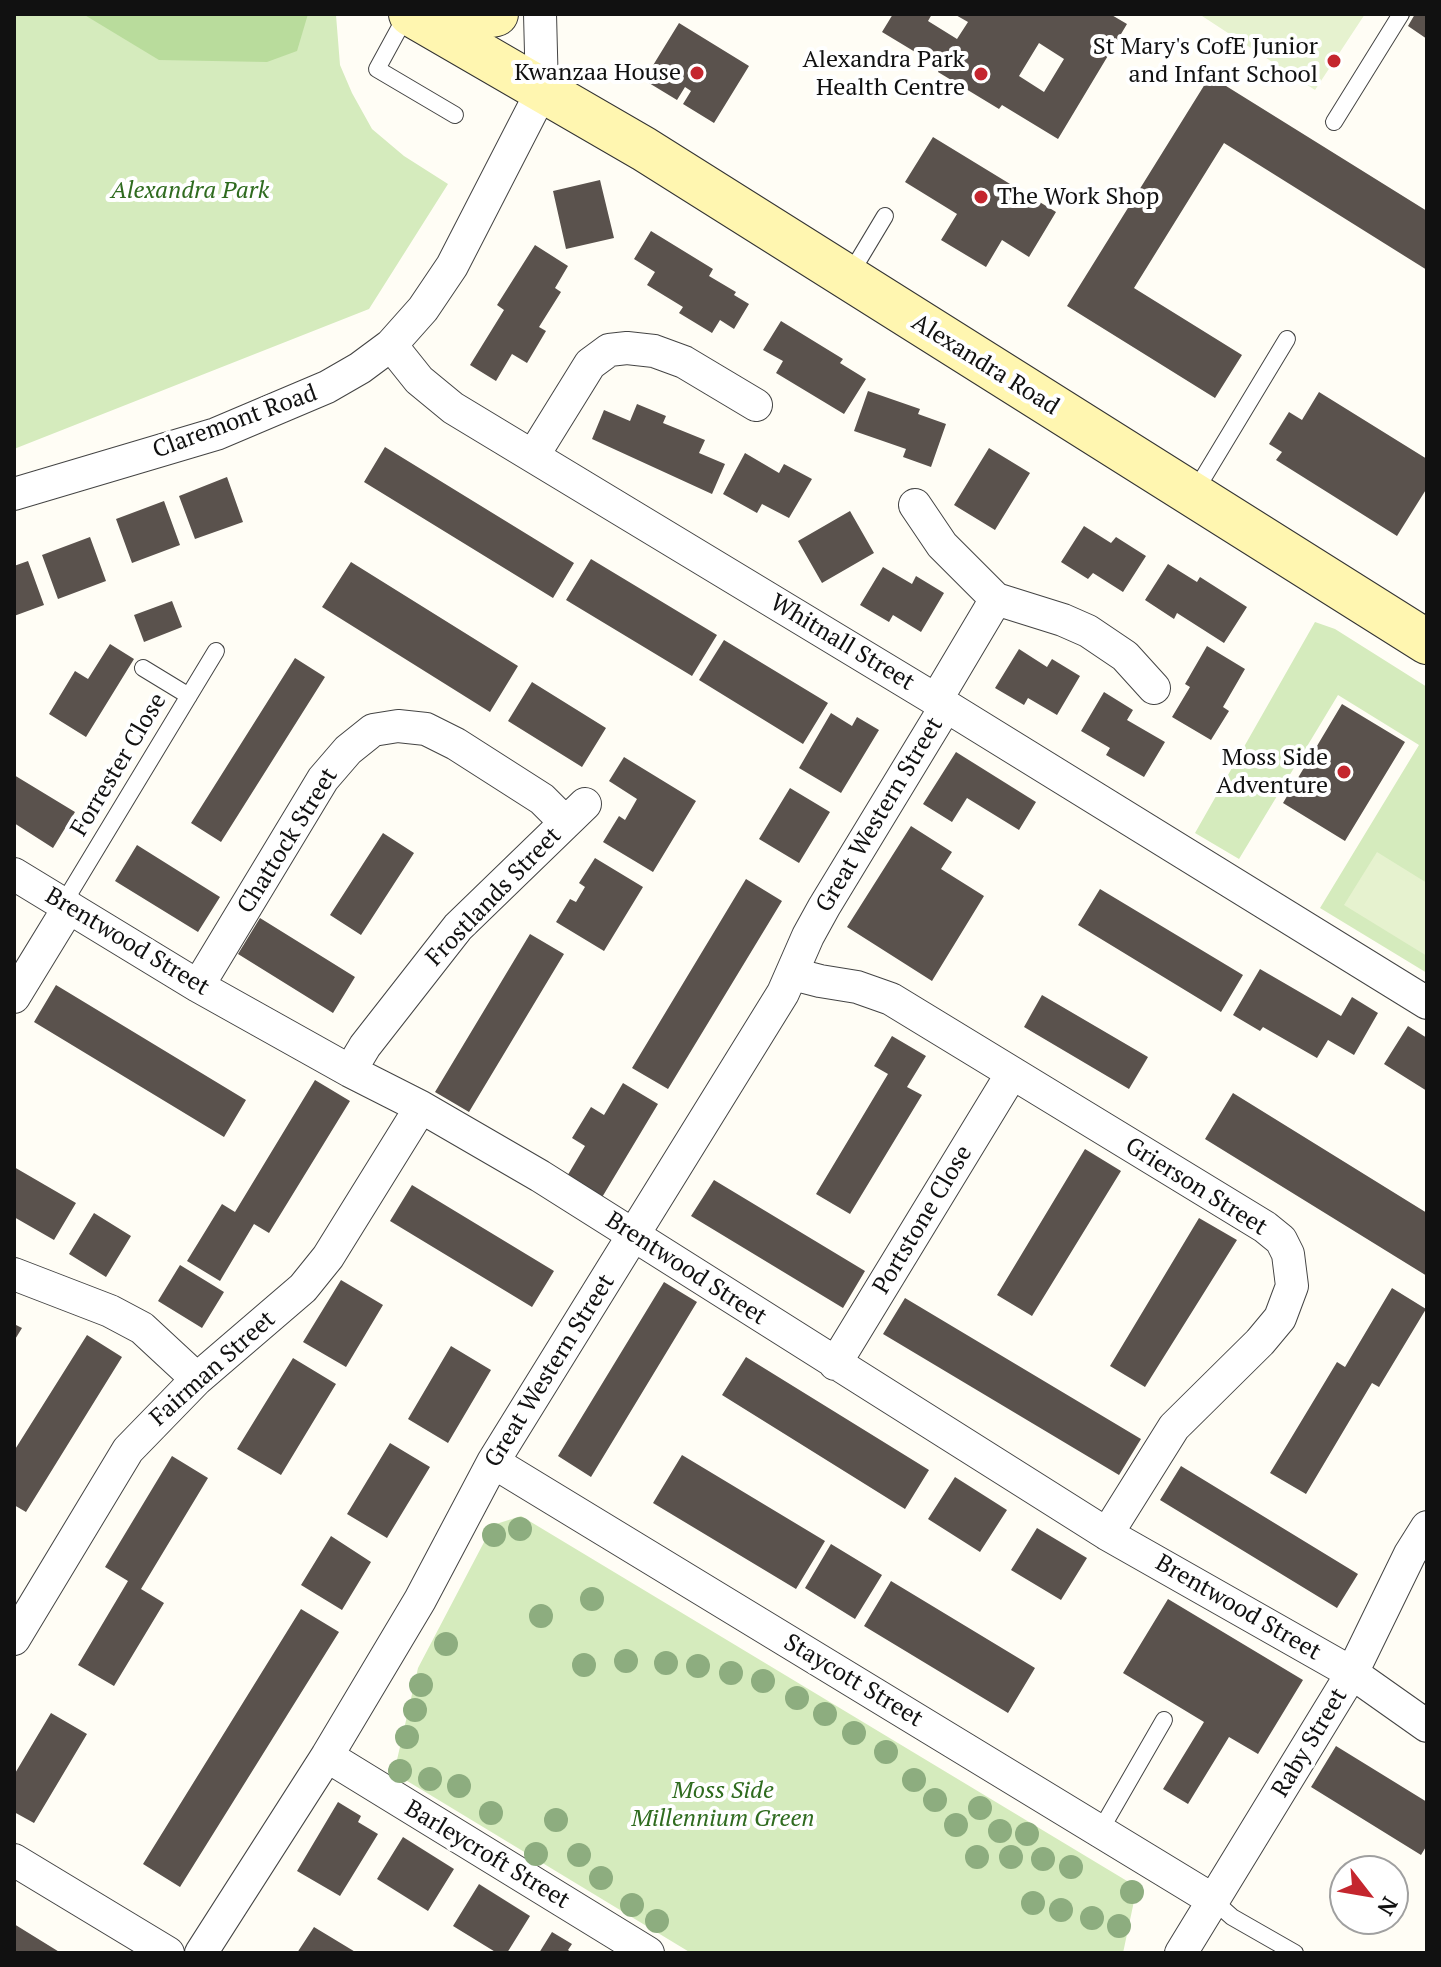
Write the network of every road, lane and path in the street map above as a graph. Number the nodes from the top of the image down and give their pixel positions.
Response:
1 (496, 14) edge
2 (540, 14) edge
3 (1401, 14) edge
4 (412, 16) edge
5 (542, 91) junction
6 (455, 115) dead end
7 (1334, 122) dead end
8 (885, 216) dead end
9 (848, 278) junction
10 (1287, 339) dead end
11 (391, 345) junction
12 (756, 405) dead end
13 (533, 456) junction
14 (14, 494) edge
15 (1193, 494) junction
16 (915, 505) dead end
17 (996, 599) junction
18 (1423, 630) edge
19 (216, 651) dead end
20 (143, 668) dead end
21 (1154, 688) dead end
22 (189, 696) junction
23 (941, 703) junction
24 (575, 813) joint
25 (14, 874) edge
26 (66, 906) junction
27 (793, 974) junction
28 (198, 986) junction
29 (14, 997) edge
30 (1427, 1003) edge
31 (350, 1071) junction
32 (1011, 1075) junction
33 (421, 1107) junction
34 (633, 1236) junction
35 (14, 1274) edge
36 (835, 1364) junction
37 (197, 1379) junction
38 (493, 1462) junction
39 (1427, 1527) edge
40 (1107, 1534) junction
41 (14, 1639) edge
42 (1352, 1673) junction
43 (1164, 1720) dead end
44 (1427, 1726) edge
45 (327, 1756) junction
46 (1100, 1831) junction
47 (14, 1860) edge
48 (1213, 1900) junction
49 (168, 1953) edge
50 (201, 1953) edge
51 (648, 1953) edge
52 (1181, 1953) edge
53 (1295, 1953) edge

1 - 4 street
2 - 5 street
3 - 7 lane
4 - 5 street, Alexandra Road
4 - 6 lane
5 - 9 street, Alexandra Road
5 - 11 street, Claremont Road
8 - 9 lane
9 - 15 street, Alexandra Road
10 - 15 lane
11 - 13 street, Whitnall Street
11 - 14 street, Claremont Road
12 - 13 street
13 - 23 street, Whitnall Street
15 - 18 street, Alexandra Road
16 - 17 street
17 - 21 street
17 - 23 street, Great Western Street
19 - 22 lane, Forrester Close
20 - 22 lane
22 - 26 lane, Forrester Close
23 - 27 street, Great Western Street
23 - 30 street, Whitnall Street
24 - 28 street, Chattock Street
24 - 31 street, Frostlands Street
25 - 26 street, Brentwood Street
26 - 28 street, Brentwood Street
26 - 29 street
27 - 32 street, Grierson Street
27 - 34 street, Great Western Street
28 - 31 street, Brentwood Street
31 - 33 street, Brentwood Street
32 - 36 street, Portstone Close
32 - 40 street, Grierson Street
33 - 34 street, Brentwood Street
33 - 37 street, Fairman Street
34 - 36 street, Brentwood Street
34 - 38 street, Great Western Street
35 - 37 street
36 - 40 street, Brentwood Street
37 - 41 street, Fairman Street
38 - 45 street, Great Western Street
38 - 46 street, Staycott Street
39 - 42 street, Raby Street
40 - 42 street, Brentwood Street
42 - 44 street, Brentwood Street
42 - 48 street, Raby Street
43 - 46 lane
45 - 50 street, Great Western Street
45 - 51 street, Barleycroft Street
46 - 48 street, Staycott Street
47 - 49 street
48 - 52 street, Raby Street
48 - 53 lane

